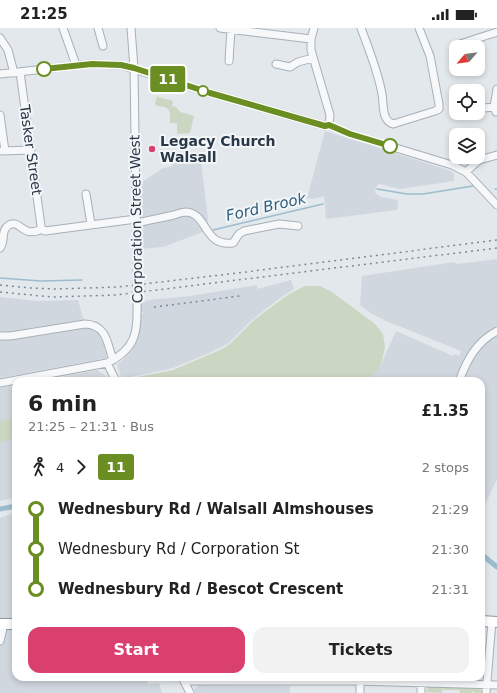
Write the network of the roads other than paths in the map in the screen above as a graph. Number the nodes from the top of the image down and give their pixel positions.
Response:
1 (63, 28) edge
2 (98, 28) edge
3 (131, 28) edge
4 (220, 28) edge
5 (314, 28) edge
6 (361, 28) edge
7 (419, 28) edge
8 (231, 29) junction
9 (497, 32) edge
10 (0, 38) edge
11 (311, 40) junction
12 (472, 40) edge
13 (103, 46) dead end
14 (313, 58) junction
15 (229, 60) dead end
16 (276, 64) dead end
17 (76, 65) junction
18 (134, 68) junction
19 (17, 72) junction
20 (0, 74) edge
21 (497, 89) edge
22 (485, 108) edge
23 (0, 118) edge
24 (329, 125) junction
25 (31, 150) junction
26 (2, 151) edge
27 (497, 155) edge
28 (466, 172) junction
29 (86, 194) dead end
30 (497, 205) edge
31 (136, 221) junction
32 (91, 224) junction
33 (298, 226) dead end
34 (42, 229) junction
35 (0, 248) edge
36 (497, 331) edge
37 (0, 336) edge
38 (110, 362) junction
39 (31, 377) edge
40 (115, 377) edge
41 (461, 377) edge
42 (12, 381) edge
43 (0, 383) edge
44 (485, 621) edge
45 (495, 622) edge
46 (2, 624) edge
47 (0, 641) edge
48 (184, 681) edge
49 (360, 681) joint
50 (434, 681) edge
51 (452, 681) edge
52 (421, 683) junction
53 (487, 684) junction
54 (497, 685) edge
55 (190, 693) edge
56 (360, 693) edge
57 (421, 693) edge
58 (486, 693) edge

1 - 17 street
2 - 13 street
3 - 18 street, Corporation Street West
4 - 8 street
5 - 11 street
6 - 7 street
8 - 11 street
8 - 15 street
9 - 12 street
10 - 19 street, Tasker Street
11 - 14 street
14 - 16 street
14 - 24 street
17 - 18 street
17 - 19 street
18 - 24 street
18 - 31 street, Corporation Street West
19 - 20 street
19 - 25 street, Tasker Street
21 - 22 street
23 - 26 street
24 - 28 street
25 - 26 street
25 - 34 street, Tasker Street
27 - 28 street
28 - 30 street
29 - 32 street
31 - 32 street
31 - 33 street
31 - 38 street, Corporation Street West, bridge
32 - 34 street
34 - 35 street
36 - 41 street
37 - 38 street
38 - 39 street
38 - 40 street
42 - 43 street
44 - 45 highway
45 - 53 street
46 - 47 street
48 - 55 street
49 - 52 street
49 - 56 street
50 - 52 street
51 - 53 street
52 - 57 street
53 - 54 street
53 - 58 street

